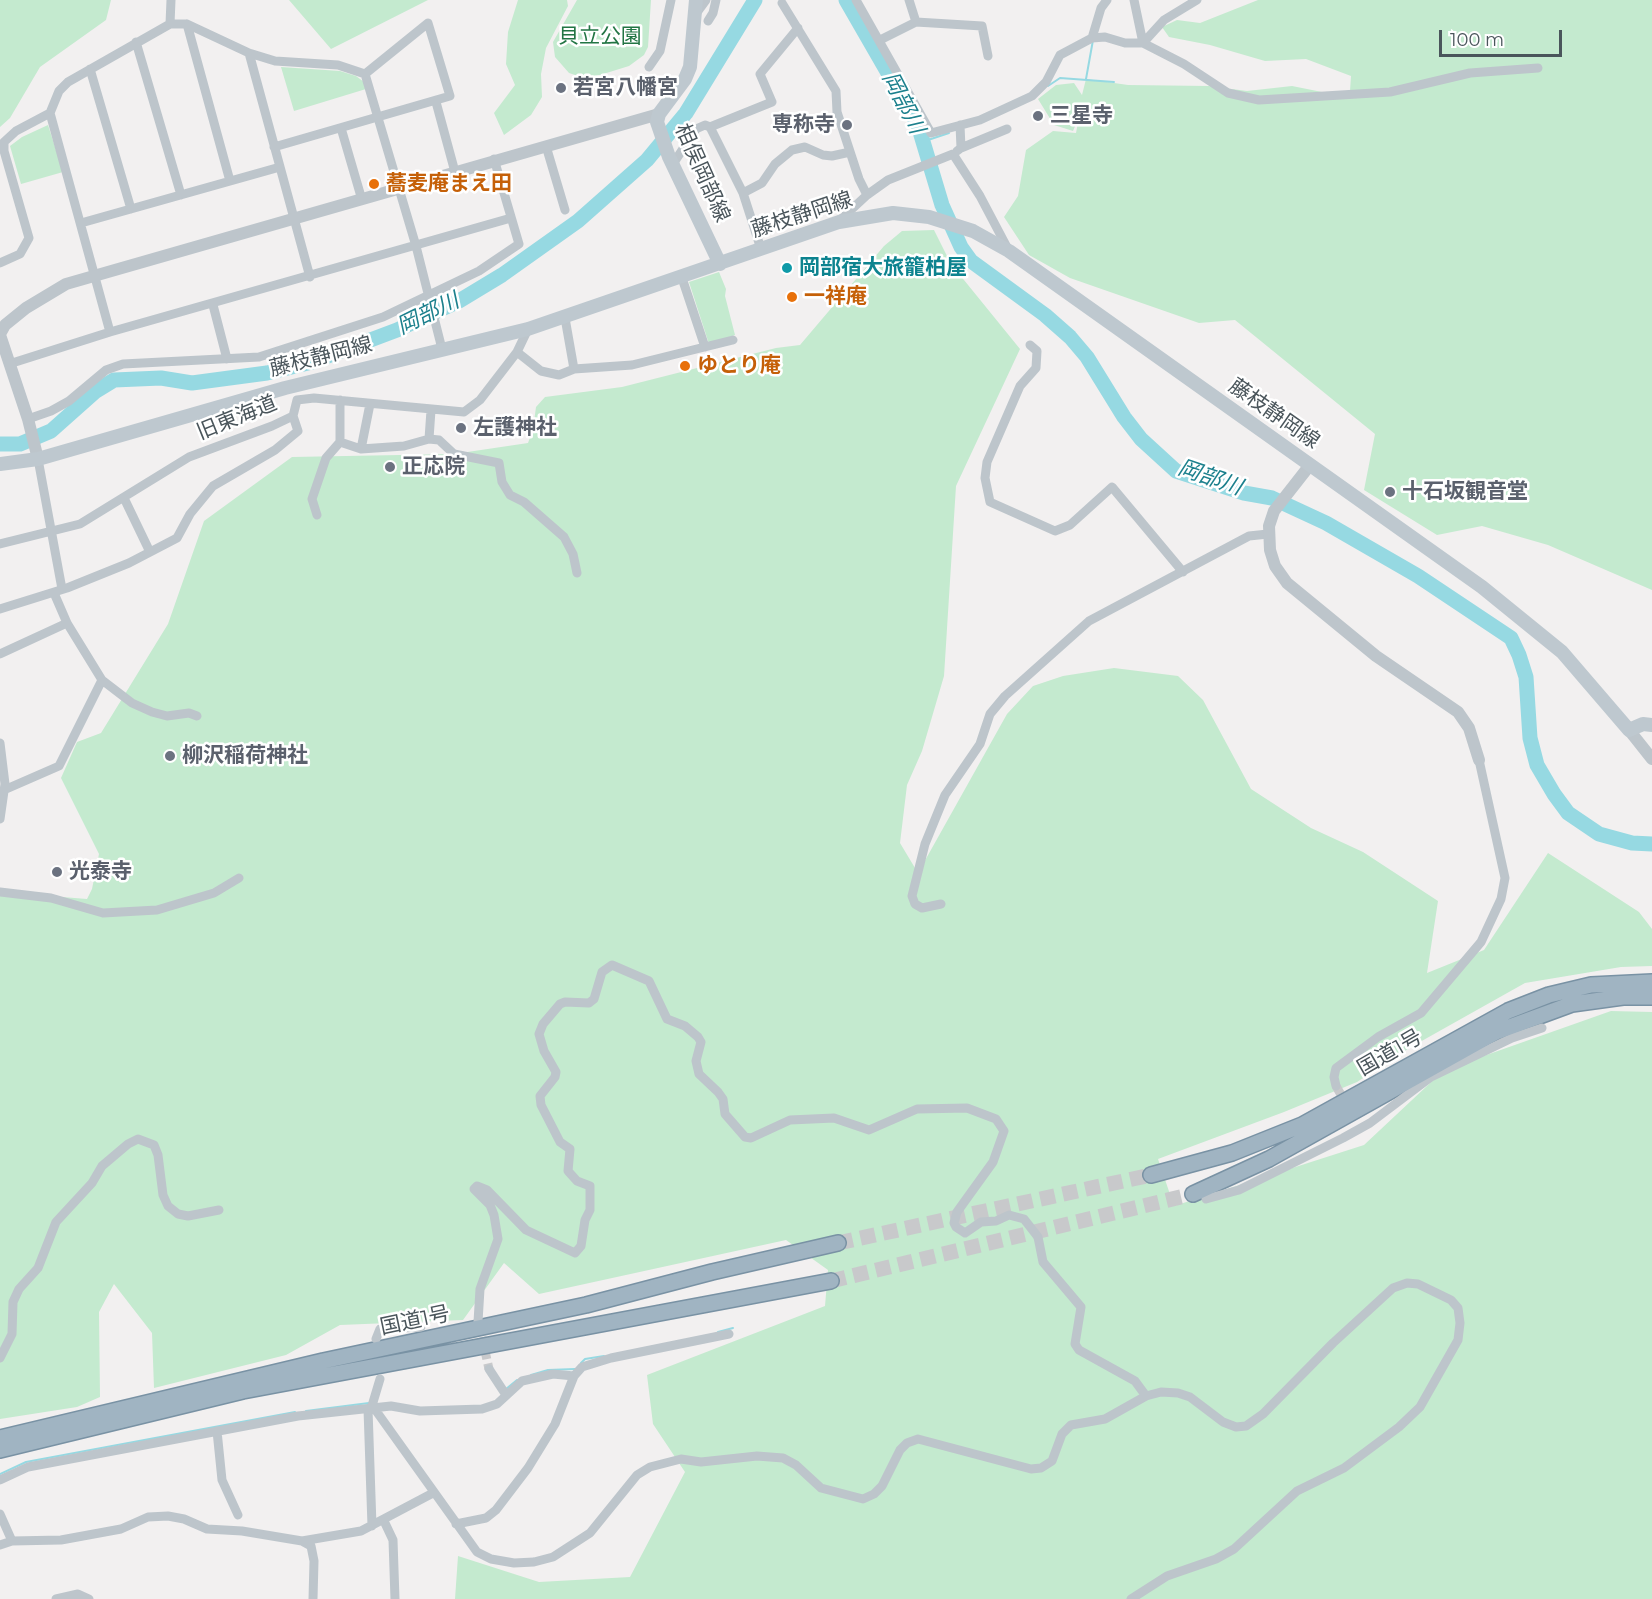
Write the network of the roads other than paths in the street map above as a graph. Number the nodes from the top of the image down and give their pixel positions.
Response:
1 (171, 0) edge
2 (671, 0) edge
3 (696, 0) edge
4 (706, 0) edge
5 (716, 0) edge
6 (856, 0) edge
7 (909, 0) edge
8 (1107, 0) edge
9 (1134, 0) edge
10 (1197, 0) edge
11 (782, 3) dead end
12 (701, 18) junction
13 (916, 22) junction
14 (170, 24) junction
15 (187, 24) junction
16 (798, 28) junction
17 (1092, 38) junction
18 (880, 40) junction
19 (136, 42) junction
20 (1143, 44) junction
21 (249, 53) junction
22 (988, 56) dead end
23 (649, 67) dead end
24 (1538, 68) dead end
25 (90, 69) junction
26 (365, 74) junction
27 (436, 102) junction
28 (50, 113) junction
29 (378, 117) junction
30 (658, 121) junction
31 (710, 127) junction
32 (340, 128) junction
33 (1007, 129) dead end
34 (960, 130) junction
35 (546, 146) junction
36 (274, 147) junction
37 (957, 151) junction
38 (850, 152) junction
39 (2, 153) edge
40 (494, 159) junction
41 (670, 159) junction
42 (280, 167) junction
43 (455, 171) junction
44 (230, 181) junction
45 (399, 189) junction
46 (743, 193) junction
47 (181, 195) junction
48 (867, 195) junction
49 (362, 200) junction
50 (131, 209) junction
51 (565, 210) dead end
52 (511, 218) junction
53 (294, 219) junction
54 (839, 222) junction
55 (81, 223) junction
56 (416, 246) junction
57 (761, 249) junction
58 (1008, 251) junction
59 (0, 263) edge
60 (720, 264) junction
61 (94, 276) junction
62 (310, 277) junction
63 (682, 278) junction
64 (429, 295) junction
65 (213, 305) junction
66 (565, 318) junction
67 (528, 329) junction
68 (110, 332) junction
69 (0, 334) edge
70 (733, 340) dead end
71 (1030, 345) dead end
72 (705, 347) junction
73 (442, 349) junction
74 (517, 352) junction
75 (227, 359) junction
76 (9, 364) junction
77 (574, 369) junction
78 (285, 388) junction
79 (297, 400) junction
80 (340, 400) junction
81 (370, 404) junction
82 (431, 410) junction
83 (292, 416) junction
84 (28, 419) junction
85 (429, 439) junction
86 (340, 442) junction
87 (361, 449) junction
88 (37, 454) junction
89 (0, 464) edge
90 (1310, 465) junction
91 (124, 498) junction
92 (317, 515) dead end
93 (51, 534) junction
94 (1268, 534) junction
95 (0, 544) edge
96 (149, 550) junction
97 (1183, 572) junction
98 (577, 573) dead end
99 (58, 591) junction
100 (0, 609) edge
101 (66, 623) junction
102 (0, 654) edge
103 (102, 680) junction
104 (197, 717) dead end
105 (1652, 725) edge
106 (1629, 730) junction
107 (0, 743) edge
108 (1652, 759) edge
109 (1479, 760) joint
110 (4, 790) junction
111 (0, 819) edge
112 (239, 878) dead end
113 (0, 892) edge
114 (941, 904) dead end
115 (1652, 981) edge
116 (1652, 997) edge
117 (1542, 1028) dead end
118 (1336, 1086) dead end
119 (1151, 1175) tunnel mouth
120 (1200, 1196) joint
121 (219, 1210) dead end
122 (838, 1243) tunnel mouth
123 (831, 1281) tunnel mouth
124 (478, 1322) tunnel mouth
125 (421, 1327) dead end
126 (729, 1334) dead end
127 (376, 1339) dead end
128 (0, 1358) edge
129 (489, 1369) tunnel mouth
130 (573, 1376) junction
131 (380, 1379) dead end
132 (506, 1395) junction
133 (1146, 1396) junction
134 (371, 1409) junction
135 (218, 1431) junction
136 (0, 1438) edge
137 (0, 1450) edge
138 (0, 1480) edge
139 (433, 1493) junction
140 (0, 1514) edge
141 (238, 1515) dead end
142 (384, 1521) junction
143 (456, 1524) junction
144 (372, 1526) junction
145 (12, 1541) junction
146 (302, 1541) junction
147 (0, 1545) edge
148 (56, 1599) edge
149 (89, 1599) edge
150 (312, 1599) edge
151 (395, 1599) edge
152 (1131, 1599) edge

1 - 14 street
2 - 23 street
3 - 12 main road, 相俣岡部線
4 - 12 street
5 - 12 street
6 - 18 street
7 - 13 street
8 - 17 street
9 - 20 street
10 - 20 street
11 - 16 street
12 - 30 main road, 相俣岡部線
13 - 18 street
13 - 22 street
14 - 15 street
14 - 19 street
15 - 21 street
15 - 44 street
16 - 31 street
16 - 38 street
17 - 20 street
17 - 34 street
18 - 34 street
19 - 25 street
19 - 47 street
20 - 24 street
21 - 26 street
21 - 36 street
25 - 28 street
25 - 50 street
26 - 27 street
26 - 29 street
27 - 29 street
27 - 43 street
28 - 39 street
28 - 55 street
29 - 32 street
29 - 45 street
30 - 35 street
30 - 41 main road, 相俣岡部線
31 - 41 street
31 - 46 street
32 - 36 street
32 - 49 street
33 - 37 street
34 - 37 street
35 - 40 street
35 - 51 street
36 - 42 street
37 - 48 street
37 - 58 street
38 - 46 street
38 - 48 street
39 - 59 street
40 - 43 street
40 - 52 street
41 - 60 main road, 相俣岡部線
42 - 44 street
42 - 53 street
43 - 45 street
44 - 47 street
45 - 49 street
45 - 56 street
46 - 57 street
47 - 50 street
48 - 54 street
49 - 53 street
50 - 55 street
52 - 56 street
52 - 64 street
53 - 61 street
53 - 62 street
54 - 57 main road, 藤枝静岡線
54 - 58 main road, 藤枝静岡線
55 - 61 street
56 - 62 street
56 - 64 street
57 - 60 main road, 藤枝静岡線
58 - 90 main road, 藤枝静岡線
60 - 63 main road, 藤枝静岡線
61 - 68 street
61 - 69 street
62 - 65 street
63 - 66 main road, 藤枝静岡線
63 - 72 street
64 - 73 street
64 - 75 street
65 - 68 street
65 - 75 street
66 - 67 main road, 藤枝静岡線
66 - 77 street
67 - 73 main road, 藤枝静岡線
67 - 74 street, 旧東海道
68 - 76 street
69 - 76 street
70 - 72 street
71 - 97 street
72 - 77 street
73 - 78 main road, 藤枝静岡線
74 - 77 street
74 - 82 street, 旧東海道
75 - 84 street
76 - 84 street
78 - 79 street
78 - 88 main road, 藤枝静岡線
79 - 80 street, 旧東海道
79 - 83 street, 旧東海道
80 - 81 street, 旧東海道
80 - 86 street
81 - 82 street, 旧東海道
81 - 87 street
82 - 85 street
83 - 91 street, 旧東海道
83 - 96 street
84 - 88 street
85 - 87 street
85 - 98 street
86 - 87 street
86 - 92 street
88 - 89 main road, 藤枝静岡線
88 - 93 street
90 - 94 street
90 - 106 main road, 藤枝静岡線
91 - 93 street, 旧東海道
91 - 96 street
93 - 95 street, 旧東海道
93 - 99 street
94 - 97 street
94 - 109 street
96 - 99 street
97 - 114 street
99 - 100 street
99 - 101 street
101 - 102 street
101 - 103 street
103 - 104 street
103 - 110 street
105 - 106 main road
106 - 108 street
107 - 110 street
109 - 118 street
110 - 111 street
112 - 113 street
115 - 119 highway, 国道1号
116 - 120 highway, 国道1号
117 - 120 street
121 - 128 street
122 - 136 highway, 国道1号
123 - 137 highway, 国道1号
124 - 133 street
125 - 127 street
126 - 130 street
129 - 132 street
130 - 132 street
130 - 143 street
131 - 134 street
132 - 134 street
133 - 143 street
133 - 152 street
134 - 135 street
134 - 139 street
134 - 144 street
135 - 138 street
135 - 141 street
139 - 142 street
139 - 143 street
140 - 145 street
142 - 144 street
142 - 151 street
144 - 146 street
145 - 146 street
145 - 147 street
146 - 150 street
148 - 149 street

